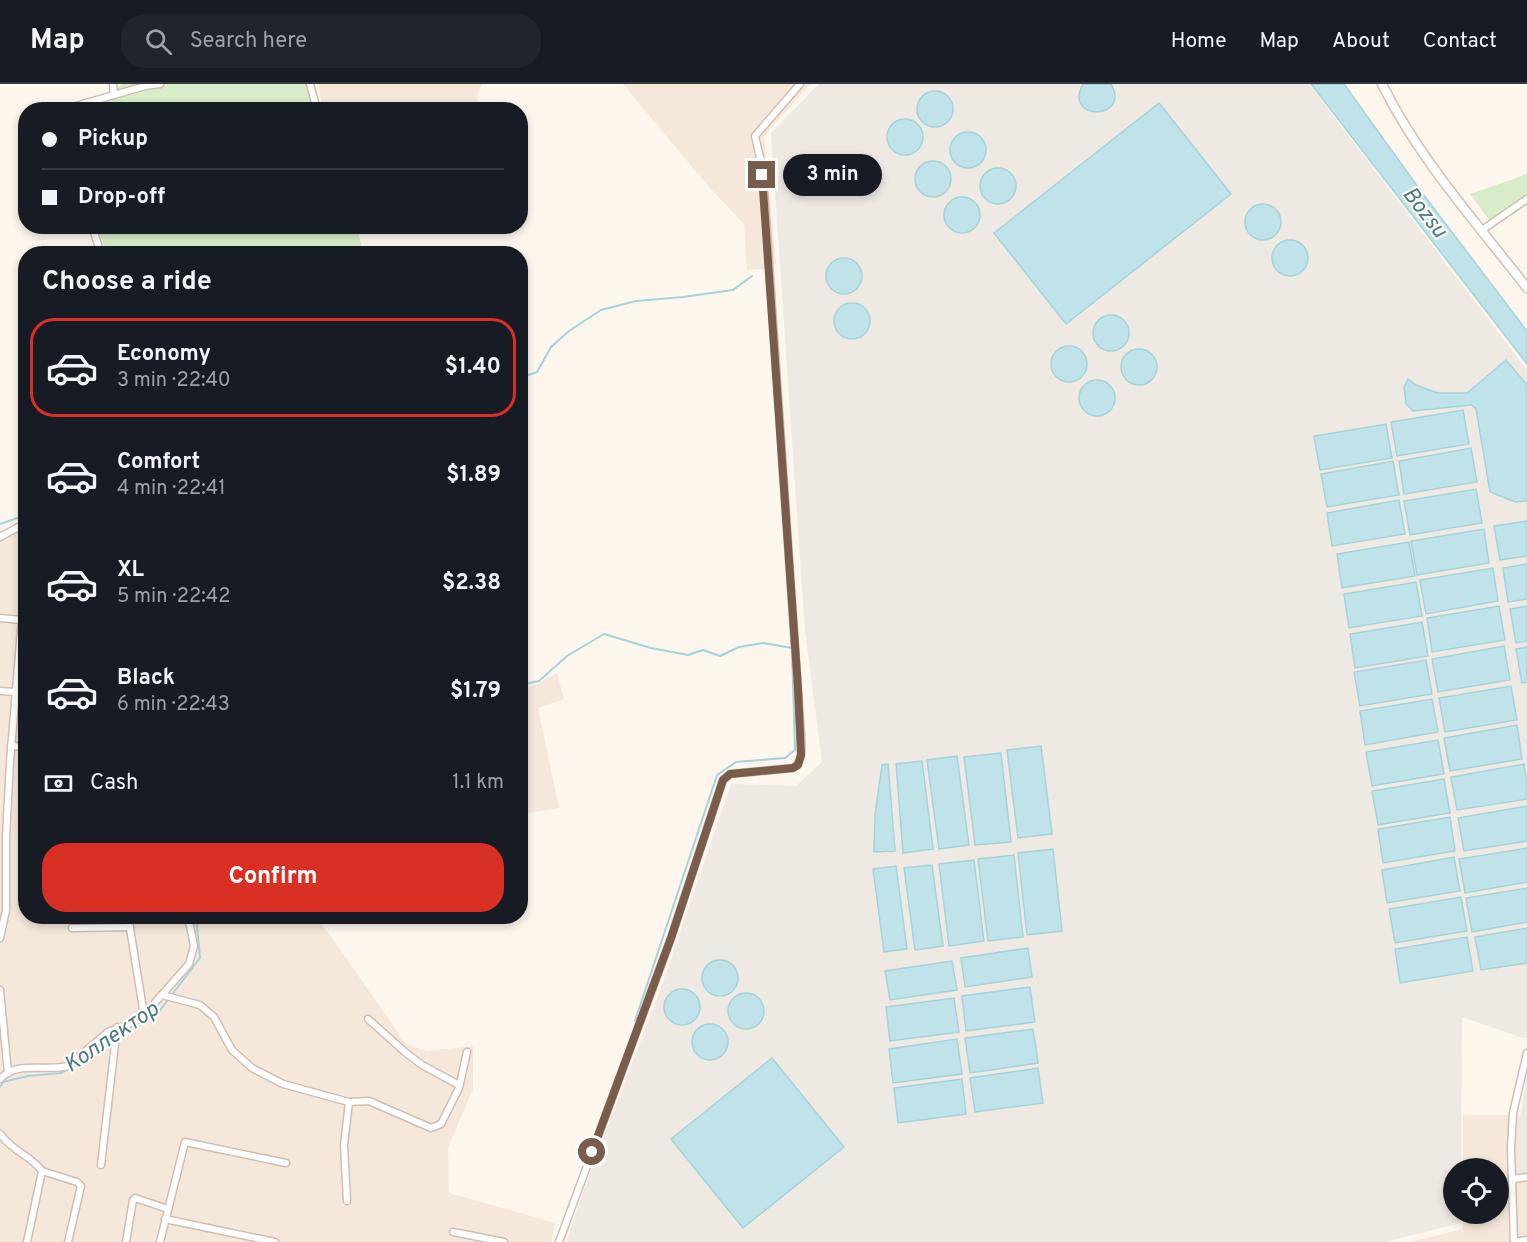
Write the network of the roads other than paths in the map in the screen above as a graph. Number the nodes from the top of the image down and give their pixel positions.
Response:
1 (113, 84) edge
2 (160, 84) edge
3 (310, 84) edge
4 (800, 84) edge
5 (1382, 84) edge
6 (114, 95) junction
7 (90, 102) edge
8 (315, 102) edge
9 (1527, 199) edge
10 (1482, 230) junction
11 (1527, 288) edge
12 (18, 527) edge
13 (0, 537) edge
14 (0, 618) edge
15 (18, 620) edge
16 (18, 656) edge
17 (17, 668) joint
18 (0, 691) edge
19 (15, 692) junction
20 (11, 746) junction
21 (18, 746) edge
22 (0, 762) edge
23 (10, 762) junction
24 (3, 837) edge
25 (3, 910) edge
26 (129, 924) edge
27 (190, 924) edge
28 (129, 927) junction
29 (72, 928) dead end
30 (0, 938) edge
31 (0, 990) edge
32 (162, 995) junction
33 (144, 1015) junction
34 (368, 1019) dead end
35 (117, 1028) junction
36 (2, 1036) edge
37 (467, 1052) dead end
38 (1527, 1053) edge
39 (8, 1072) junction
40 (0, 1079) edge
41 (459, 1085) junction
42 (349, 1102) junction
43 (0, 1134) edge
44 (286, 1164) dead end
45 (101, 1166) dead end
46 (42, 1171) junction
47 (1527, 1177) edge
48 (1512, 1179) junction
49 (347, 1201) dead end
50 (168, 1209) junction
51 (165, 1219) junction
52 (453, 1232) dead end
53 (1527, 1240) edge
54 (27, 1242) edge
55 (68, 1242) edge
56 (126, 1242) edge
57 (160, 1242) edge
58 (275, 1242) edge
59 (504, 1242) edge
60 (559, 1242) edge
61 (1514, 1242) edge

1 - 6 street
2 - 6 street
3 - 8 street
4 - 60 street
5 - 10 main road
6 - 7 street
9 - 10 street
10 - 11 main road
12 - 13 street
14 - 15 street
16 - 17 street
17 - 19 street
18 - 19 street
19 - 20 street
20 - 21 street
20 - 23 street
22 - 23 street
23 - 24 street
24 - 25 street
25 - 30 street
26 - 28 street
27 - 32 street
28 - 29 street
28 - 33 street
31 - 36 street
32 - 33 street
32 - 42 street
33 - 35 street
34 - 41 street
35 - 39 street
35 - 45 street
36 - 39 street
37 - 41 street
38 - 48 street
39 - 40 street
41 - 42 street
42 - 49 street
43 - 46 street
44 - 50 street
46 - 54 street
46 - 55 street
47 - 48 street
48 - 61 street
50 - 51 street
50 - 56 street
51 - 57 street
51 - 58 street
52 - 59 street
53 - 61 street

